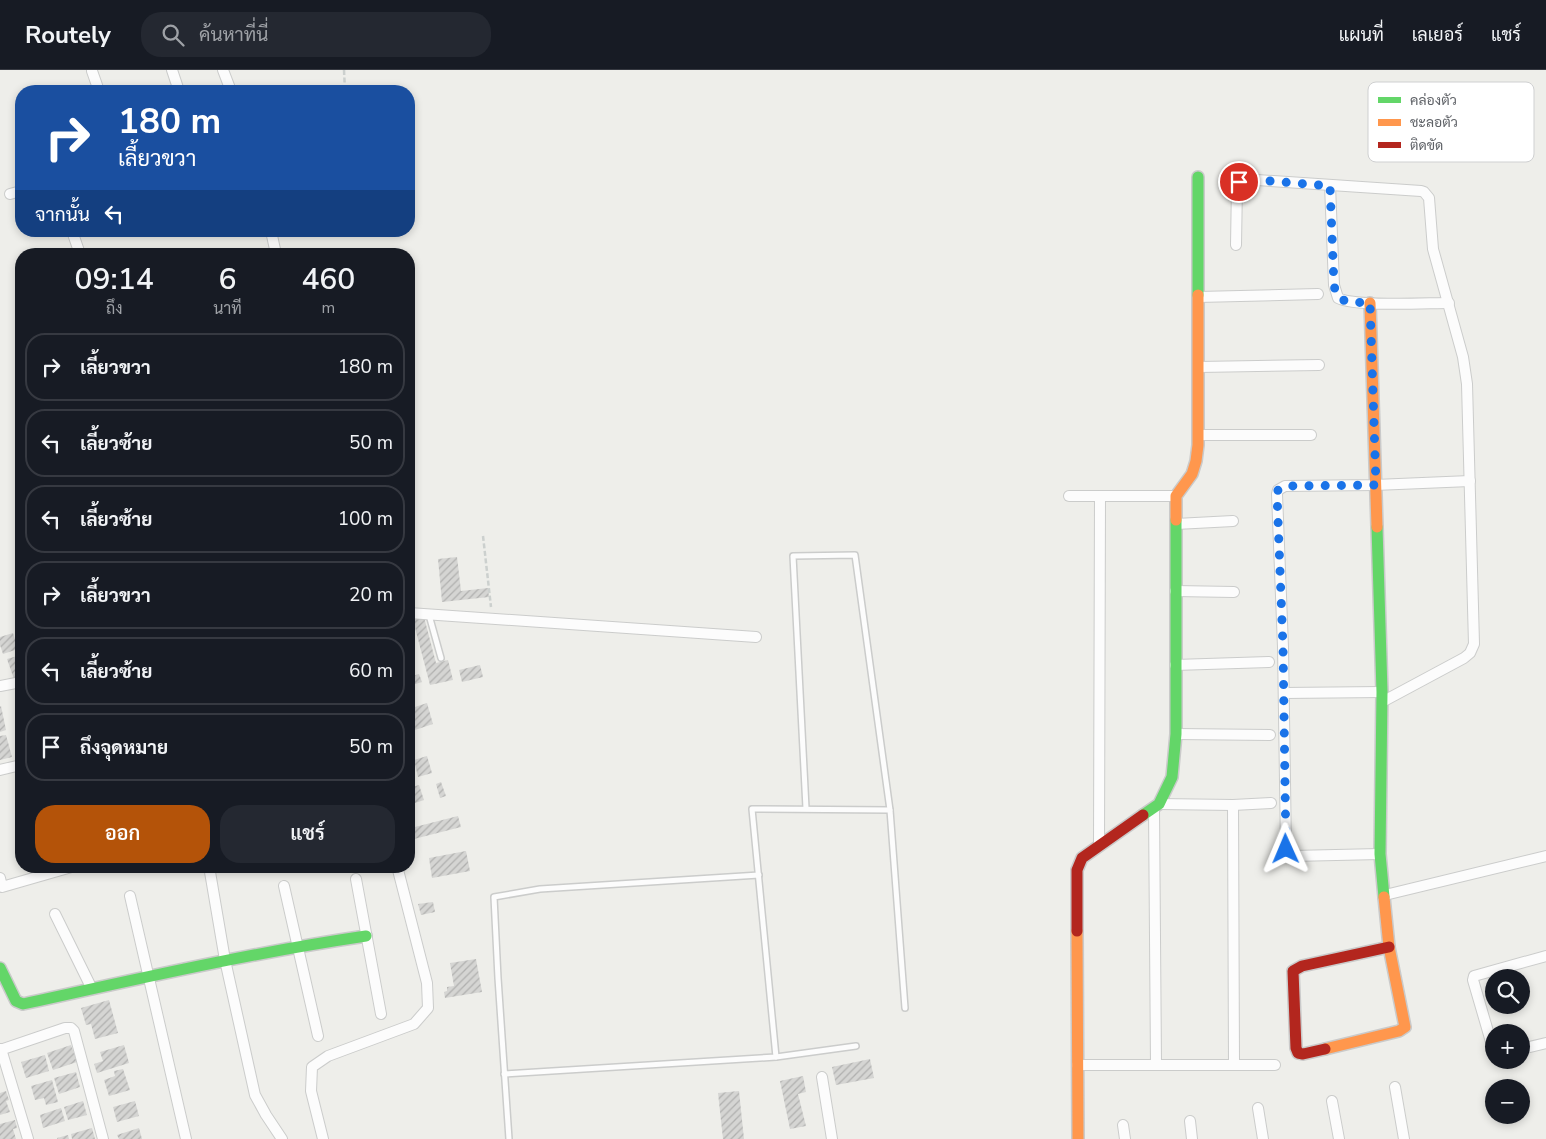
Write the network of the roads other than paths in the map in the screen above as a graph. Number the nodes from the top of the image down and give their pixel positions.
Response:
1 (172, 70) edge
2 (223, 70) edge
3 (92, 71) edge
4 (97, 85) edge
5 (177, 85) edge
6 (228, 85) edge
7 (1198, 177) dead end
8 (1330, 186) junction
9 (15, 193) edge
10 (10, 194) dead end
11 (1236, 245) dead end
12 (1318, 294) dead end
13 (1198, 297) junction
14 (1370, 303) junction
15 (1449, 303) junction
16 (1319, 365) dead end
17 (1198, 366) junction
18 (1199, 435) junction
19 (1311, 435) dead end
20 (1470, 481) junction
21 (1376, 485) junction
22 (1069, 496) dead end
23 (1100, 496) junction
24 (1176, 496) junction
25 (1233, 521) dead end
26 (1176, 524) junction
27 (1175, 591) junction
28 (1234, 592) dead end
29 (415, 613) edge
30 (429, 614) junction
31 (756, 637) dead end
32 (441, 658) dead end
33 (1269, 662) dead end
34 (1175, 665) junction
35 (15, 683) edge
36 (0, 686) edge
37 (1284, 693) junction
38 (1382, 697) junction
39 (1176, 734) junction
40 (1270, 736) dead end
41 (15, 766) edge
42 (0, 770) edge
43 (1271, 803) dead end
44 (1233, 805) junction
45 (1157, 806) junction
46 (806, 808) junction
47 (890, 810) junction
48 (1100, 845) junction
49 (1380, 854) junction
50 (1546, 856) edge
51 (49, 873) edge
52 (210, 873) edge
53 (399, 873) edge
54 (759, 875) junction
55 (0, 878) edge
56 (356, 880) dead end
57 (284, 886) dead end
58 (1385, 895) junction
59 (130, 896) dead end
60 (55, 914) dead end
61 (366, 936) junction
62 (298, 946) junction
63 (1389, 947) junction
64 (1546, 956) edge
65 (225, 960) junction
66 (0, 968) edge
67 (149, 977) junction
68 (92, 989) junction
69 (905, 1008) dead end
70 (381, 1014) dead end
71 (1486, 1024) edge
72 (318, 1036) dead end
73 (1546, 1043) edge
74 (856, 1046) dead end
75 (1530, 1047) edge
76 (1, 1050) edge
77 (776, 1057) junction
78 (1077, 1065) junction
79 (1156, 1065) junction
80 (1234, 1065) junction
81 (1275, 1065) dead end
82 (504, 1074) junction
83 (822, 1077) dead end
84 (1395, 1087) dead end
85 (1332, 1101) dead end
86 (1258, 1108) dead end
87 (1190, 1121) dead end
88 (273, 1125) junction
89 (1123, 1125) dead end
90 (28, 1139) edge
91 (103, 1139) edge
92 (186, 1139) edge
93 (277, 1139) edge
94 (282, 1139) edge
95 (323, 1139) edge
96 (509, 1139) edge
97 (832, 1139) edge
98 (1078, 1139) edge
99 (1125, 1139) edge
100 (1192, 1139) edge
101 (1263, 1139) edge
102 (1339, 1139) edge
103 (1404, 1139) edge

1 - 5 street
2 - 6 street
3 - 4 street
7 - 13 street
8 - 11 street
8 - 14 street
8 - 15 street
9 - 10 street
12 - 13 street
13 - 17 street
14 - 15 street
14 - 21 street
15 - 20 street
16 - 17 street
17 - 18 street
18 - 19 street
18 - 24 street
20 - 21 street
20 - 38 street
21 - 37 street
21 - 38 street
22 - 23 street
23 - 24 street
23 - 48 street
24 - 26 street
25 - 26 street
26 - 27 street
27 - 28 street
27 - 34 street
29 - 30 street
30 - 31 street
30 - 32 lane
33 - 34 street
34 - 39 street
35 - 36 street
37 - 38 street
37 - 49 street
38 - 49 street
39 - 40 street
39 - 45 street
41 - 42 street
43 - 44 street
44 - 45 street
44 - 80 street
45 - 48 street
45 - 79 street
46 - 47 lane
46 - 47 lane
46 - 54 lane
47 - 69 lane
48 - 78 street
49 - 58 street
50 - 58 street
51 - 55 street
52 - 65 street
53 - 95 street
54 - 77 lane
54 - 82 lane
56 - 61 street
57 - 62 street
58 - 63 street
59 - 67 street
60 - 68 street
61 - 62 street
61 - 70 street
62 - 65 street
62 - 72 street
63 - 63 street
64 - 71 street
65 - 67 street
65 - 88 street
66 - 68 street
67 - 68 street
67 - 92 street
73 - 75 street
74 - 77 lane
76 - 90 street
76 - 91 street
77 - 82 lane
78 - 79 street
78 - 98 street
79 - 80 street
80 - 81 street
82 - 96 lane
83 - 97 street
84 - 103 street
85 - 102 street
86 - 101 street
87 - 100 street
88 - 93 street
88 - 94 street
89 - 99 street

